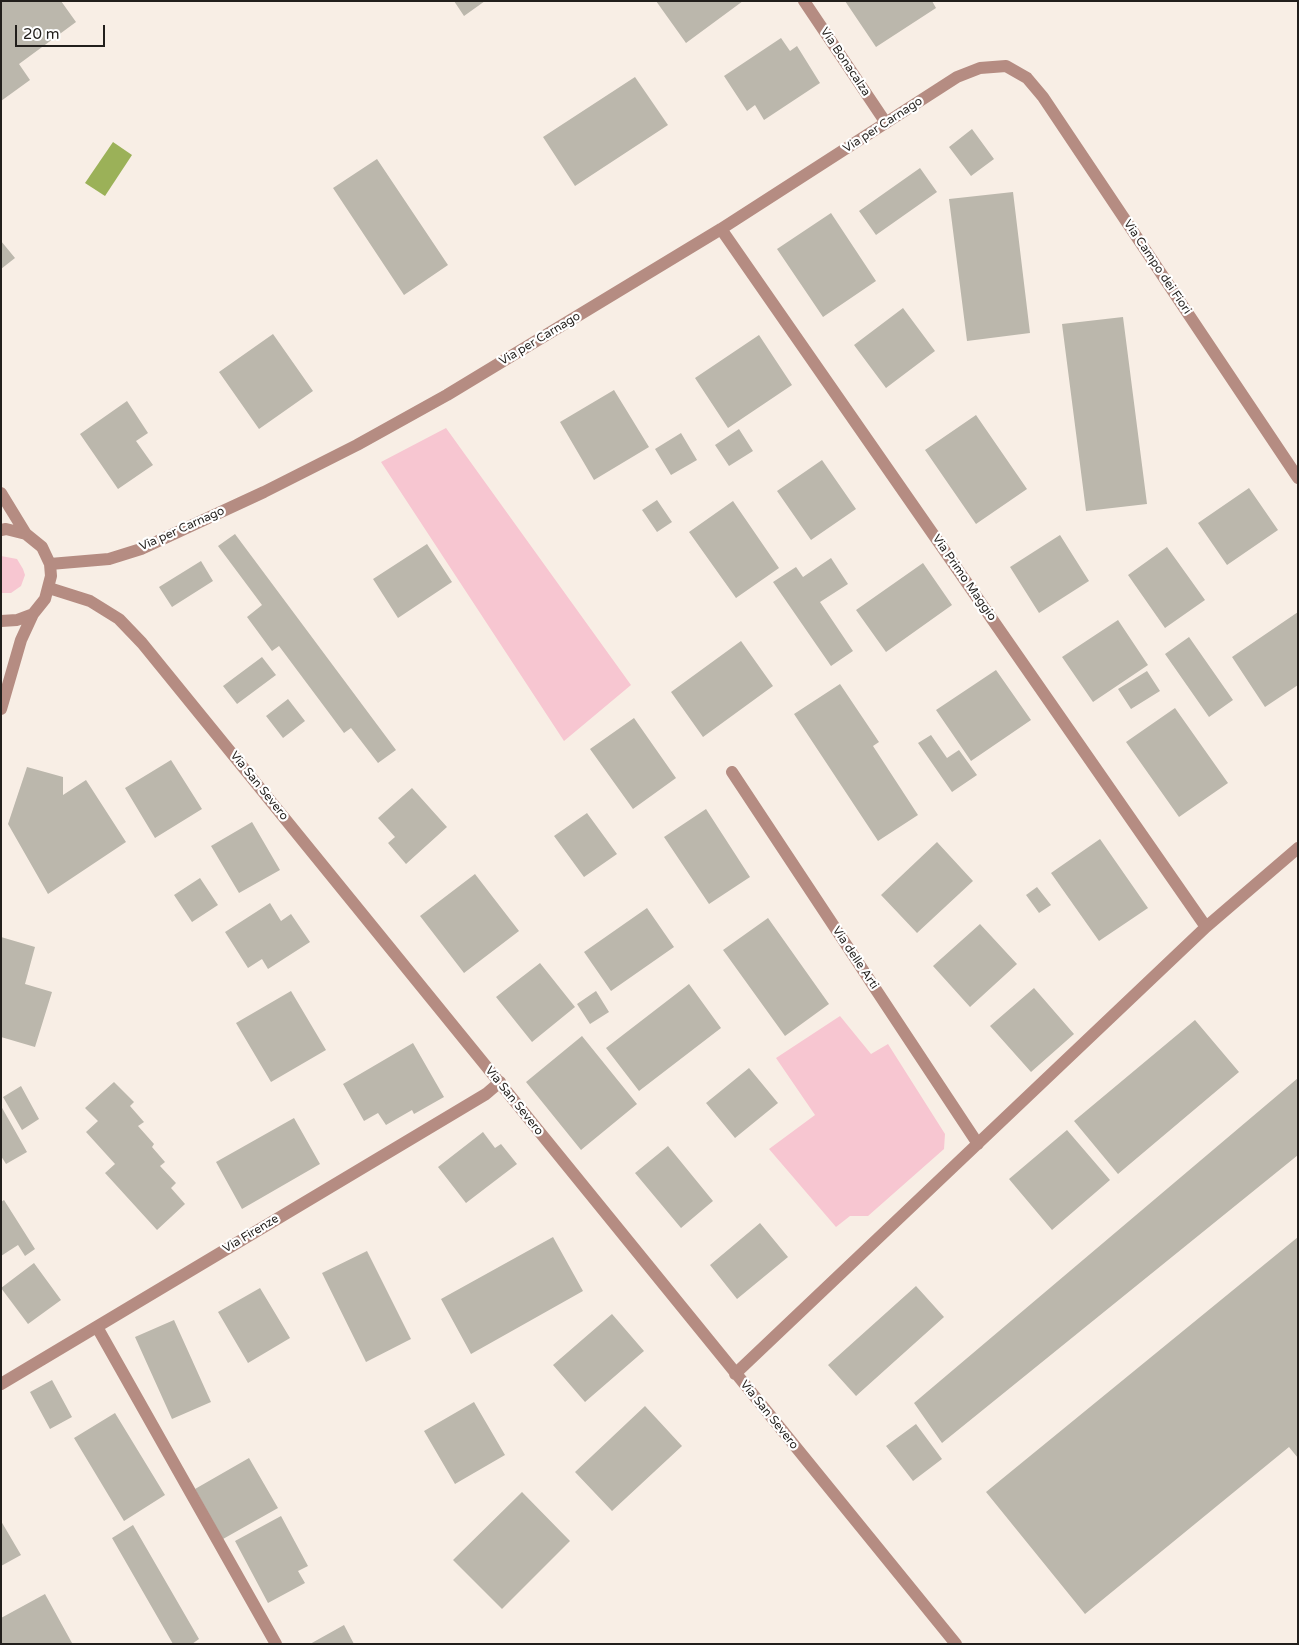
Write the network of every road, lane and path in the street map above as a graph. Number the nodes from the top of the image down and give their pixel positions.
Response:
1 (804, 1) edge
2 (1006, 66) joint
3 (886, 123) junction
4 (721, 229) junction
5 (1298, 478) edge
6 (1, 493) edge
7 (1, 530) edge
8 (26, 534) junction
9 (50, 564) junction
10 (49, 588) junction
11 (33, 614) junction
12 (1, 621) edge
13 (1, 709) edge
14 (732, 772) dead end
15 (1298, 848) edge
16 (1206, 927) junction
17 (500, 1082) junction
18 (978, 1144) junction
19 (97, 1327) junction
20 (736, 1374) junction
21 (1, 1384) edge
22 (276, 1644) edge
23 (956, 1644) edge

1 - 3 street, Via Bonacalza
2 - 3 street, Via per Carnago
2 - 5 street, Via Campo dei Fiori
3 - 4 street, Via per Carnago
4 - 9 street, Via per Carnago
4 - 16 street, Via Primo Maggio
6 - 8 street
7 - 8 street
8 - 9 street
9 - 10 street
10 - 11 street
10 - 17 street, Via San Severo
11 - 12 street
11 - 13 street
14 - 18 street, Via delle Arti
15 - 16 street
16 - 18 street
17 - 19 street, Via Firenze
17 - 20 street, Via San Severo
18 - 20 street
19 - 21 street, Via Firenze
19 - 22 street
20 - 23 street, Via San Severo

